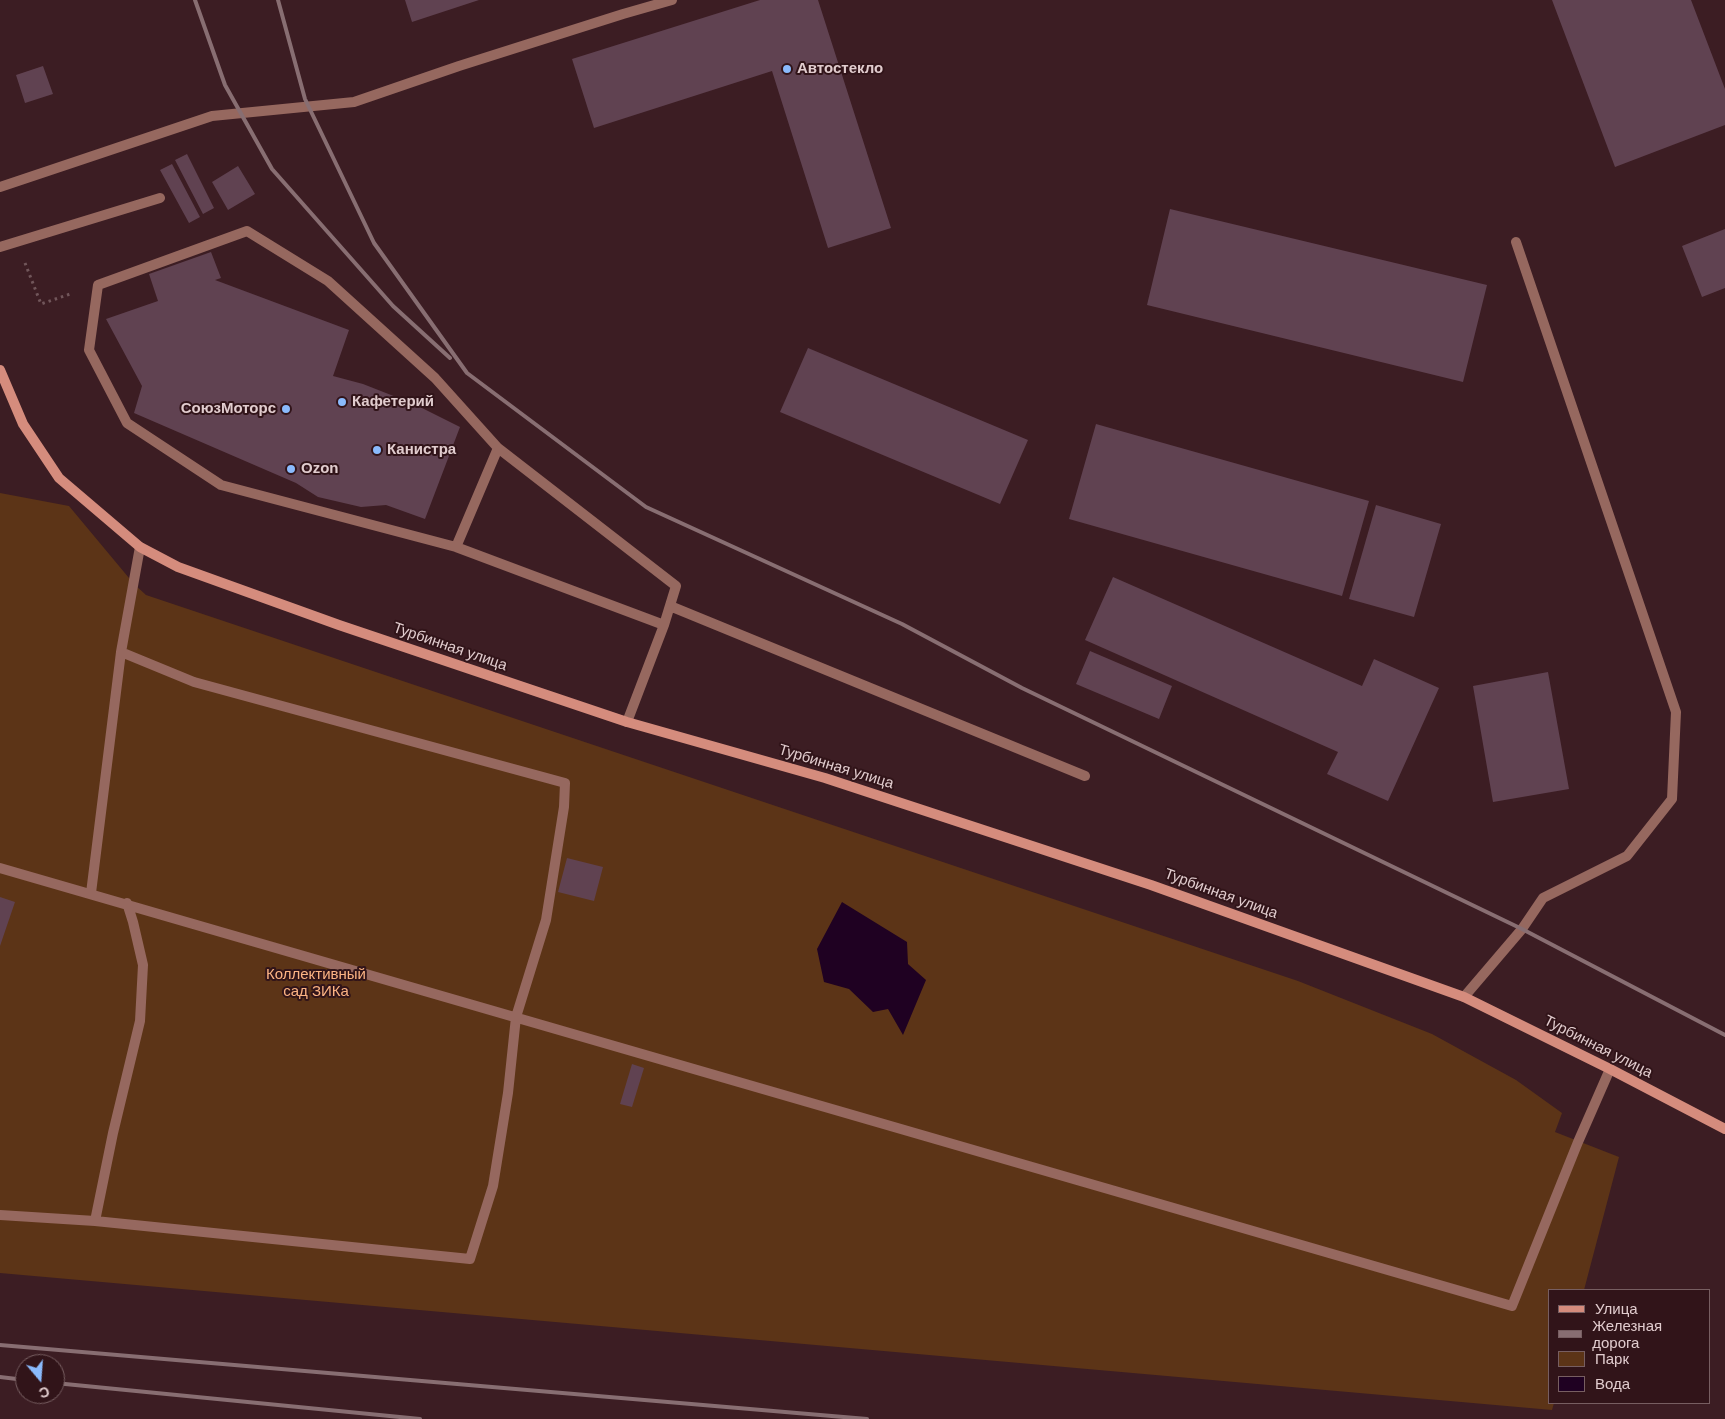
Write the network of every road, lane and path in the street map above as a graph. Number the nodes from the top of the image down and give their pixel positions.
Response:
1 (672, 0) edge
2 (0, 187) edge
3 (160, 198) dead end
4 (1516, 242) dead end
5 (0, 247) edge
6 (33, 282) dead end
7 (98, 285) junction
8 (0, 370) edge
9 (498, 448) junction
10 (140, 547) junction
11 (456, 547) junction
12 (670, 606) junction
13 (664, 625) junction
14 (121, 652) junction
15 (627, 722) junction
16 (1085, 776) dead end
17 (0, 868) edge
18 (91, 893) junction
19 (127, 903) junction
20 (1464, 997) junction
21 (516, 1017) junction
22 (1610, 1069) junction
23 (1725, 1129) edge
24 (0, 1215) edge
25 (95, 1221) junction

1 - 2 lane
3 - 5 lane
4 - 20 lane
6 - 7 path
7 - 9 lane
7 - 11 lane
8 - 10 main road, Турбинная улица
9 - 11 lane
9 - 12 lane
10 - 14 lane
10 - 15 main road, Турбинная улица
11 - 13 lane
12 - 13 lane
12 - 16 lane
13 - 15 lane
14 - 18 lane
14 - 21 lane
15 - 20 main road, Турбинная улица
17 - 18 lane
18 - 19 lane
19 - 21 lane
19 - 25 lane
20 - 22 main road, Турбинная улица
21 - 22 lane
21 - 25 lane
22 - 23 main road, Турбинная улица
24 - 25 lane

